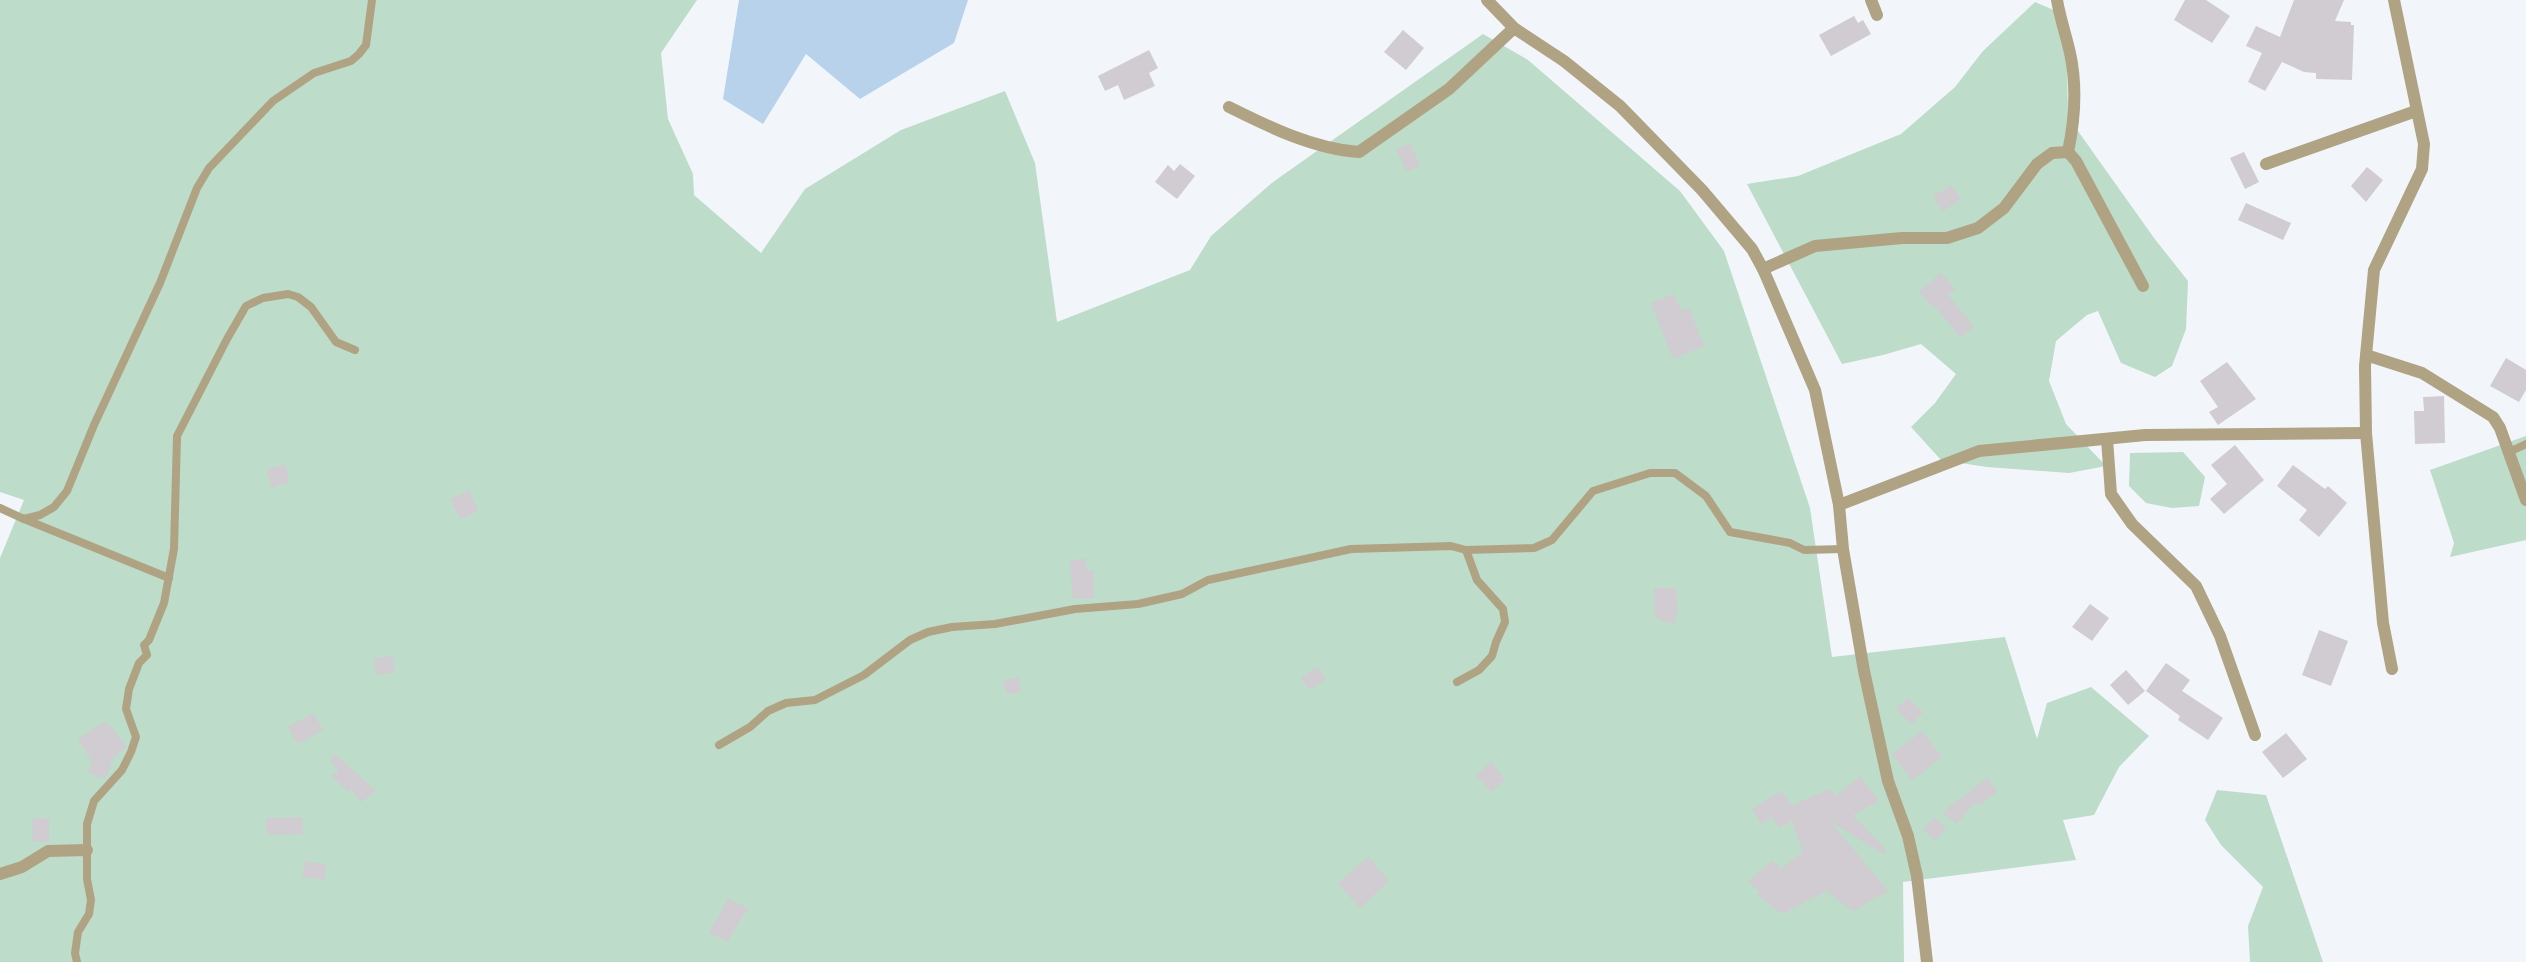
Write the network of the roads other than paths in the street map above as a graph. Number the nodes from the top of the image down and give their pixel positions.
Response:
1 (372, 0) edge
2 (1487, 0) edge
3 (1870, 0) edge
4 (2057, 0) edge
5 (2394, 0) edge
6 (1877, 15) dead end
7 (1514, 28) junction
8 (1229, 107) dead end
9 (2416, 111) junction
10 (2068, 152) junction
11 (2266, 164) dead end
12 (1764, 270) junction
13 (2143, 286) dead end
14 (355, 350) dead end
15 (2366, 355) junction
16 (2366, 433) junction
17 (2107, 439) junction
18 (2526, 444) edge
19 (2509, 452) junction
20 (2526, 500) edge
21 (1839, 505) junction
22 (0, 508) edge
23 (24, 519) junction
24 (1843, 549) junction
25 (1466, 550) junction
26 (168, 578) junction
27 (2392, 669) dead end
28 (1457, 682) dead end
29 (2255, 735) dead end
30 (719, 745) dead end
31 (87, 850) junction
32 (0, 874) edge
33 (77, 962) edge
34 (1927, 962) edge

1 - 23 lane
2 - 7 street
3 - 6 street
4 - 10 street
5 - 9 street
7 - 8 street
7 - 12 street
9 - 11 street
9 - 15 street
10 - 12 street
10 - 13 street
12 - 21 street
14 - 26 lane
15 - 16 street
15 - 19 street
16 - 17 street
16 - 27 street
17 - 21 street
17 - 29 street
18 - 19 lane
19 - 20 street
21 - 24 street
22 - 23 lane
23 - 26 lane
24 - 25 lane
24 - 34 street
25 - 28 lane
25 - 30 lane
26 - 31 lane
31 - 32 street
31 - 33 lane

